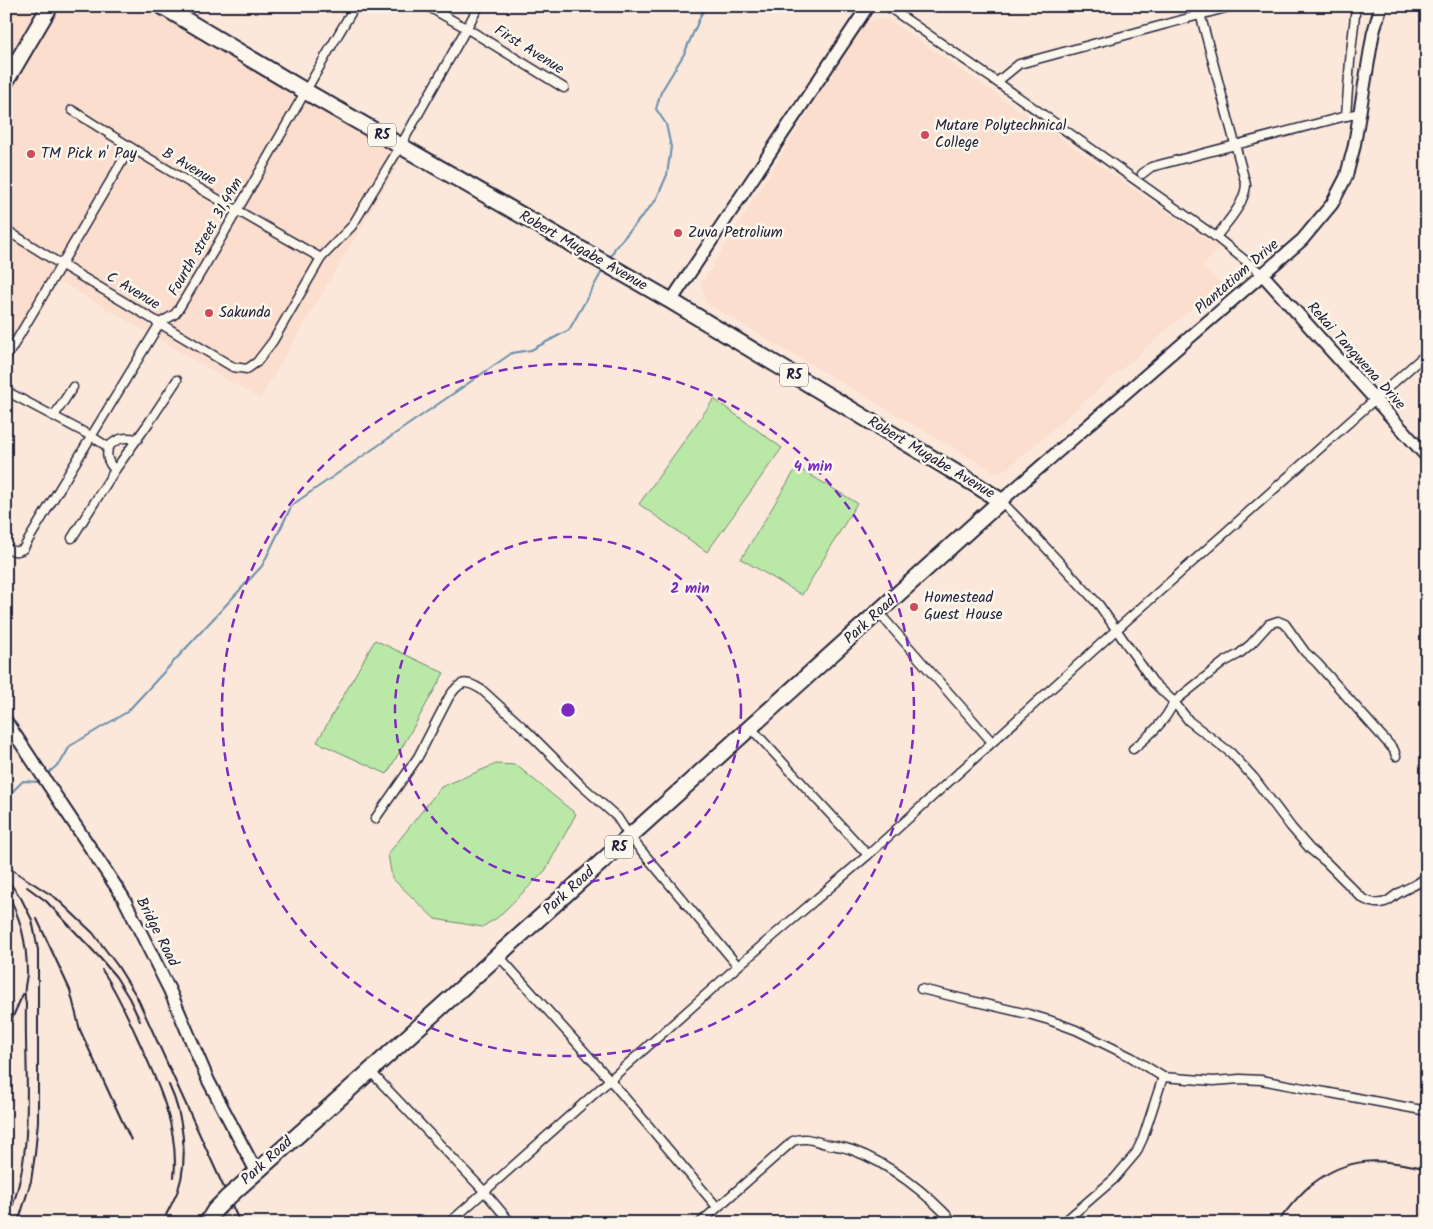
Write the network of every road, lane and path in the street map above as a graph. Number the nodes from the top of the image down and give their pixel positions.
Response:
1 (42, 6) edge
2 (50, 6) edge
3 (162, 6) edge
4 (355, 6) edge
5 (427, 6) edge
6 (479, 6) edge
7 (868, 6) edge
8 (887, 6) edge
9 (1198, 6) edge
10 (1233, 6) edge
11 (1356, 6) edge
12 (1381, 6) edge
13 (1201, 15) junction
14 (466, 28) junction
15 (6, 64) edge
16 (6, 81) edge
17 (997, 82) junction
18 (564, 88) dead end
19 (305, 91) junction
20 (72, 110) dead end
21 (1360, 113) junction
22 (1346, 116) junction
23 (1234, 145) junction
24 (401, 146) junction
25 (130, 148) junction
26 (1142, 174) dead end
27 (237, 211) junction
28 (6, 230) edge
29 (1216, 237) junction
30 (322, 258) junction
31 (62, 265) junction
32 (1262, 274) junction
33 (671, 301) junction
34 (160, 323) junction
35 (1427, 353) edge
36 (6, 358) edge
37 (177, 380) dead end
38 (73, 387) dead end
39 (6, 391) edge
40 (1375, 399) junction
41 (54, 416) junction
42 (91, 436) junction
43 (138, 439) junction
44 (108, 447) junction
45 (1427, 458) edge
46 (115, 470) junction
47 (1001, 501) junction
48 (72, 538) dead end
49 (6, 548) edge
50 (1427, 585) edge
51 (1427, 600) edge
52 (879, 612) junction
53 (1116, 630) junction
54 (1174, 702) junction
55 (6, 721) edge
56 (751, 728) junction
57 (992, 742) junction
58 (1133, 749) dead end
59 (1396, 756) dead end
60 (375, 819) dead end
61 (630, 837) junction
62 (868, 855) junction
63 (1427, 876) edge
64 (498, 955) junction
65 (738, 966) junction
66 (921, 989) dead end
67 (370, 1071) junction
68 (1164, 1077) junction
69 (610, 1080) junction
70 (1427, 1111) edge
71 (256, 1171) junction
72 (484, 1191) junction
73 (717, 1206) junction
74 (207, 1223) edge
75 (449, 1223) edge
76 (511, 1223) edge
77 (700, 1223) edge
78 (954, 1223) edge
79 (1064, 1223) edge

1 - 15 highway
2 - 16 highway
3 - 19 highway, Robert Mugabe Avenue / R5
4 - 19 street, Fourth street 31,49m
5 - 14 street, First Avenue
6 - 14 street
7 - 33 street
8 - 17 street
9 - 13 street
10 - 13 street
11 - 22 street
12 - 21 street, Plantatiom Drive
13 - 17 street
13 - 23 street
14 - 18 street, First Avenue
14 - 24 street
17 - 29 street
19 - 24 highway, Robert Mugabe Avenue / R5
19 - 27 street, Fourth street 31,49m
20 - 25 street, B Avenue
21 - 22 street
21 - 32 street, Plantatiom Drive
22 - 23 street
23 - 26 street
23 - 29 street
24 - 30 street
24 - 33 highway, Robert Mugabe Avenue / R5
25 - 27 street, B Avenue
25 - 31 street
27 - 30 street, B Avenue
27 - 34 street, Fourth street 31,49m
28 - 31 street, C Avenue
29 - 32 street
30 - 34 street, C Avenue
31 - 34 street, C Avenue
31 - 36 street
32 - 40 street, Rekai Tangwena Drive
32 - 47 street, Plantatiom Drive
33 - 47 highway, Robert Mugabe Avenue / R5
34 - 42 street, Fourth street 31,49m
35 - 40 street
37 - 43 street
38 - 41 street
39 - 41 street
40 - 45 street, Rekai Tangwena Drive
40 - 53 street
41 - 42 street
42 - 44 street
42 - 49 street, Fourth street 31,49m
43 - 44 street
43 - 46 street
44 - 46 street
46 - 48 street
47 - 52 highway, Park Road / R5
47 - 53 street
50 - 51 street
52 - 56 highway, Park Road / R5
52 - 57 street
53 - 54 street
53 - 57 street
54 - 58 street
54 - 59 street
54 - 63 street
55 - 71 street, Bridge Road
56 - 61 highway, Park Road / R5
56 - 62 street
57 - 62 street
60 - 61 street
61 - 64 highway, Park Road / R5
61 - 65 street
62 - 65 street
64 - 67 highway, Park Road / R5
64 - 69 street
65 - 69 street
66 - 68 street
67 - 71 highway, Park Road / R5
67 - 72 street
68 - 70 street
68 - 79 street
69 - 72 street
69 - 73 street
71 - 74 highway, Park Road / R5
72 - 75 street
72 - 76 street
73 - 77 street
73 - 78 street

